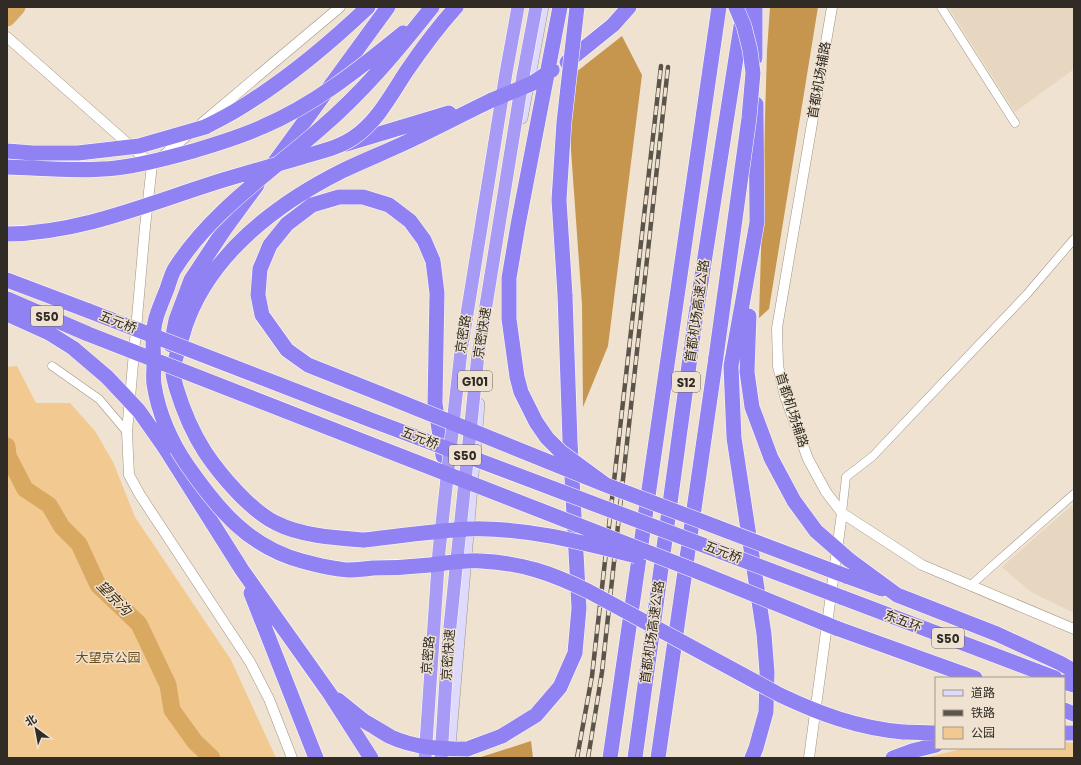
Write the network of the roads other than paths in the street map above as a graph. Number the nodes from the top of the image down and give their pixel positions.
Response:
1 (340, 7) edge
2 (368, 7) edge
3 (388, 7) edge
4 (430, 7) edge
5 (456, 7) edge
6 (517, 7) edge
7 (536, 7) edge
8 (543, 7) edge
9 (560, 7) edge
10 (577, 7) edge
11 (629, 7) edge
12 (720, 7) edge
13 (736, 7) edge
14 (744, 7) edge
15 (755, 7) edge
16 (832, 7) edge
17 (941, 7) edge
18 (9, 39) edge
19 (492, 100) junction
20 (1015, 123) dead end
21 (332, 148) junction
22 (7, 151) edge
23 (152, 165) junction
24 (7, 167) edge
25 (757, 222) junction
26 (7, 234) edge
27 (1074, 239) edge
28 (7, 280) edge
29 (7, 299) edge
30 (7, 314) edge
31 (52, 366) dead end
32 (173, 374) junction
33 (127, 432) junction
34 (443, 456) junction
35 (606, 484) junction
36 (1074, 494) edge
37 (842, 513) junction
38 (242, 570) junction
39 (696, 571) junction
40 (970, 586) junction
41 (897, 595) junction
42 (841, 597) joint
43 (1074, 629) edge
44 (1074, 671) edge
45 (972, 677) edge
46 (1052, 677) edge
47 (330, 694) junction
48 (935, 734) edge
49 (935, 745) edge
50 (369, 755) edge
51 (292, 758) edge
52 (316, 758) edge
53 (420, 758) edge
54 (425, 758) edge
55 (441, 758) edge
56 (449, 758) edge
57 (610, 758) edge
58 (635, 758) edge
59 (658, 758) edge
60 (752, 758) edge
61 (808, 758) edge
62 (892, 758) edge

1 - 23 street
2 - 22 highway, bridge
3 - 32 highway
4 - 24 highway, bridge
4 - 48 highway, bridge
5 - 21 highway, bridge
6 - 34 main road, 京密路 / G101
6 - 54 highway, 京密快速 / G101, bridge
7 - 55 highway, 京密快速 / G101, bridge
8 - 56 main road, 京密路 / G101
9 - 35 highway, bridge
10 - 47 highway, bridge
11 - 19 highway, bridge
12 - 57 highway, 首都机场高速公路 / S12
13 - 59 highway, bridge
14 - 58 highway, 首都机场高速公路 / S12
15 - 25 highway
16 - 37 street, 首都机场辅路
17 - 20 street
18 - 23 street
19 - 21 highway, bridge
19 - 32 highway
21 - 26 highway, bridge
23 - 33 street
25 - 41 highway, bridge
25 - 60 highway
27 - 37 street
28 - 42 highway, 五元桥 / S50, bridge
29 - 39 highway, 五元桥 / S50, bridge
30 - 38 highway, bridge
31 - 33 street
32 - 39 highway, bridge
33 - 51 street
34 - 35 highway, bridge
34 - 53 main road, 京密路 / G101
35 - 41 highway, bridge
36 - 40 street
37 - 40 street, 首都机场辅路
37 - 61 street
38 - 47 highway
38 - 52 highway
39 - 45 highway, 五元桥 / S50, bridge
40 - 43 street, 首都机场辅路
41 - 44 highway
42 - 46 highway, 东五环 / S50
47 - 50 highway
49 - 62 highway

